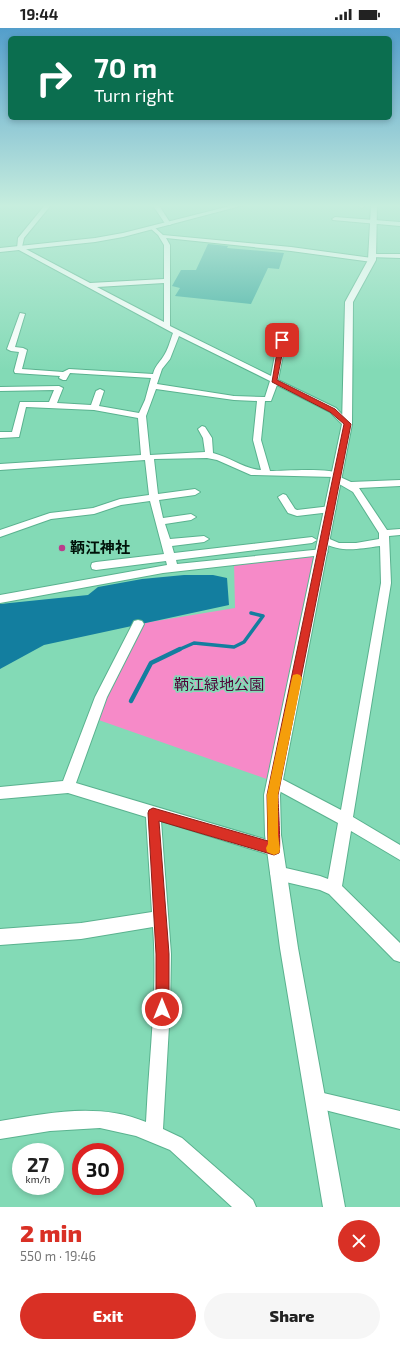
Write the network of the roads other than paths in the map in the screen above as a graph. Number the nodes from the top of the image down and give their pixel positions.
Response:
1 (42, 260) edge
2 (167, 260) edge
3 (371, 260) edge
4 (166, 281) junction
5 (91, 285) junction
6 (22, 314) dead end
7 (167, 326) junction
8 (177, 332) junction
9 (282, 340) dead end
10 (65, 374) junction
11 (156, 376) junction
12 (274, 381) junction
13 (154, 386) junction
14 (59, 388) junction
15 (0, 389) edge
16 (100, 391) dead end
17 (261, 398) junction
18 (52, 405) junction
19 (94, 408) junction
20 (142, 416) junction
21 (347, 424) junction
22 (202, 429) dead end
23 (0, 435) edge
24 (209, 455) junction
25 (148, 458) junction
26 (0, 467) edge
27 (266, 473) junction
28 (337, 477) junction
29 (400, 483) edge
30 (350, 485) junction
31 (194, 492) dead end
32 (154, 496) junction
33 (283, 497) dead end
34 (331, 509) junction
35 (191, 517) dead end
36 (160, 522) junction
37 (400, 532) edge
38 (0, 534) edge
39 (384, 538) junction
40 (204, 539) dead end
41 (166, 543) junction
42 (320, 544) junction
43 (170, 558) junction
44 (96, 566) dead end
45 (174, 568) junction
46 (0, 599) edge
47 (138, 624) dead end
48 (275, 782) junction
49 (68, 787) junction
50 (0, 793) edge
51 (153, 813) junction
52 (346, 820) junction
53 (274, 849) junction
54 (400, 853) edge
55 (277, 873) junction
56 (334, 889) junction
57 (160, 918) junction
58 (0, 937) edge
59 (400, 954) edge
60 (316, 1100) junction
61 (400, 1120) edge
62 (0, 1130) edge
63 (154, 1134) junction
64 (246, 1207) edge
65 (334, 1207) edge

1 - 5 street
2 - 4 street
3 - 21 street
4 - 5 street
4 - 7 street
5 - 7 street
6 - 10 street
7 - 8 street
8 - 11 street
8 - 12 street
9 - 12 street
10 - 11 street
10 - 14 street
11 - 13 street
12 - 17 street
12 - 21 street
13 - 17 street
13 - 20 street
14 - 15 street
14 - 18 street
16 - 19 street
17 - 27 street
18 - 19 street
18 - 23 street
19 - 20 street
20 - 25 street
21 - 28 street
22 - 24 street
24 - 25 street
24 - 27 street
25 - 26 street
25 - 32 street
27 - 28 street
28 - 30 street
28 - 34 street
29 - 30 street
30 - 39 street
31 - 32 street
32 - 36 street
32 - 38 street
33 - 34 street
34 - 42 street
35 - 36 street
36 - 41 street
37 - 39 street
39 - 42 street
39 - 52 street
40 - 41 street
41 - 43 street
42 - 43 street
42 - 45 street
42 - 48 street
43 - 44 street
43 - 45 street
45 - 46 street
47 - 49 street
48 - 52 street
48 - 53 street
49 - 50 street
49 - 51 street
51 - 53 street
51 - 57 street
52 - 54 street
52 - 56 street
53 - 55 street
55 - 56 street
55 - 60 street
56 - 59 street
57 - 58 street
57 - 63 street
60 - 61 street
60 - 65 street
62 - 63 street
63 - 64 street

